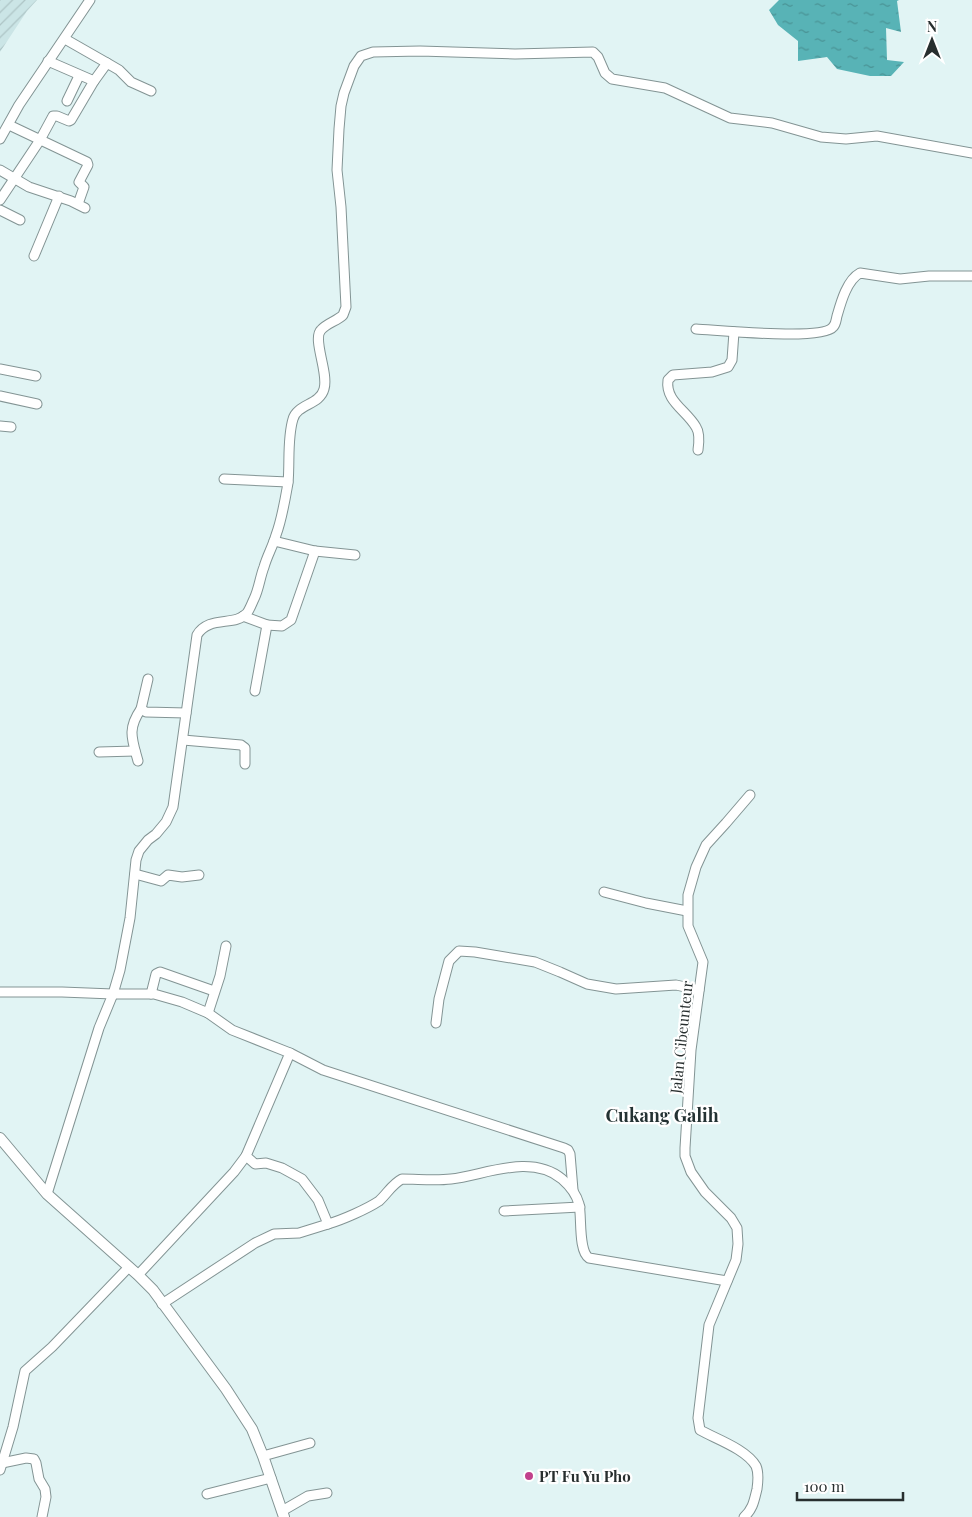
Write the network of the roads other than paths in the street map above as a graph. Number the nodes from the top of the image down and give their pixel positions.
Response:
1 (90, 0) edge
2 (65, 39) junction
3 (48, 62) junction
4 (107, 63) junction
5 (79, 76) junction
6 (94, 81) junction
7 (151, 92) dead end
8 (67, 101) dead end
9 (9, 125) junction
10 (0, 139) edge
11 (40, 140) junction
12 (972, 153) edge
13 (0, 170) edge
14 (14, 180) junction
15 (59, 196) junction
16 (0, 200) edge
17 (0, 210) edge
18 (20, 220) dead end
19 (34, 256) dead end
20 (972, 276) edge
21 (696, 329) dead end
22 (734, 332) junction
23 (0, 369) edge
24 (36, 376) dead end
25 (0, 396) edge
26 (37, 404) dead end
27 (698, 450) dead end
28 (224, 479) dead end
29 (288, 482) junction
30 (274, 541) junction
31 (315, 551) junction
32 (355, 555) dead end
33 (243, 616) junction
34 (267, 625) junction
35 (148, 679) dead end
36 (255, 691) dead end
37 (141, 709) junction
38 (186, 713) junction
39 (183, 740) junction
40 (135, 751) junction
41 (99, 752) dead end
42 (138, 761) dead end
43 (245, 764) dead end
44 (750, 795) dead end
45 (135, 874) junction
46 (199, 875) dead end
47 (604, 892) dead end
48 (688, 911) junction
49 (226, 946) dead end
50 (699, 990) junction
51 (214, 991) junction
52 (0, 992) edge
53 (113, 994) junction
54 (151, 994) junction
55 (208, 1013) junction
56 (436, 1023) dead end
57 (290, 1053) junction
58 (0, 1138) edge
59 (246, 1156) junction
60 (573, 1190) junction
61 (47, 1194) junction
62 (580, 1207) junction
63 (504, 1210) dead end
64 (328, 1224) junction
65 (129, 1267) junction
66 (138, 1275) junction
67 (727, 1281) junction
68 (162, 1304) junction
69 (310, 1443) dead end
70 (263, 1456) junction
71 (1, 1467) edge
72 (271, 1478) junction
73 (208, 1494) dead end
74 (327, 1494) dead end
75 (283, 1514) edge
76 (42, 1517) edge
77 (744, 1517) edge

1 - 2 street
2 - 3 street
2 - 4 street
3 - 5 street
3 - 9 street
4 - 6 street
4 - 7 street
5 - 6 street
5 - 8 street
6 - 11 street
9 - 10 street
9 - 11 street
11 - 14 street
11 - 15 street
12 - 29 street
13 - 14 street
14 - 15 street
14 - 16 street
15 - 19 street
17 - 18 street
20 - 22 street
21 - 22 street
22 - 27 street
23 - 24 street
25 - 26 street
28 - 29 street
29 - 30 street
30 - 31 street
30 - 33 street
31 - 32 street
31 - 34 street
33 - 34 street
33 - 38 street
34 - 36 street
35 - 37 street
37 - 38 street
37 - 40 street
38 - 39 street
39 - 43 street
39 - 45 street
40 - 41 street
40 - 42 street
44 - 48 street, Jalan Cibeunteur
45 - 46 street
45 - 53 street
47 - 48 street
48 - 50 street, Jalan Cibeunteur
49 - 51 street
50 - 56 street
50 - 67 street, Jalan Cibeunteur
51 - 54 street
51 - 55 street
52 - 53 street
53 - 54 street
53 - 61 street
54 - 55 street
55 - 57 street
57 - 59 street
57 - 60 street
58 - 61 street
59 - 64 street
59 - 66 street
60 - 62 street
60 - 64 street
61 - 65 street
62 - 63 street
62 - 67 street
64 - 68 street
65 - 66 street
65 - 71 street
66 - 68 street
67 - 77 street, Jalan Cibeunteur
68 - 70 street
69 - 70 street
70 - 72 street
71 - 76 street
72 - 73 street
72 - 75 street
74 - 75 street

